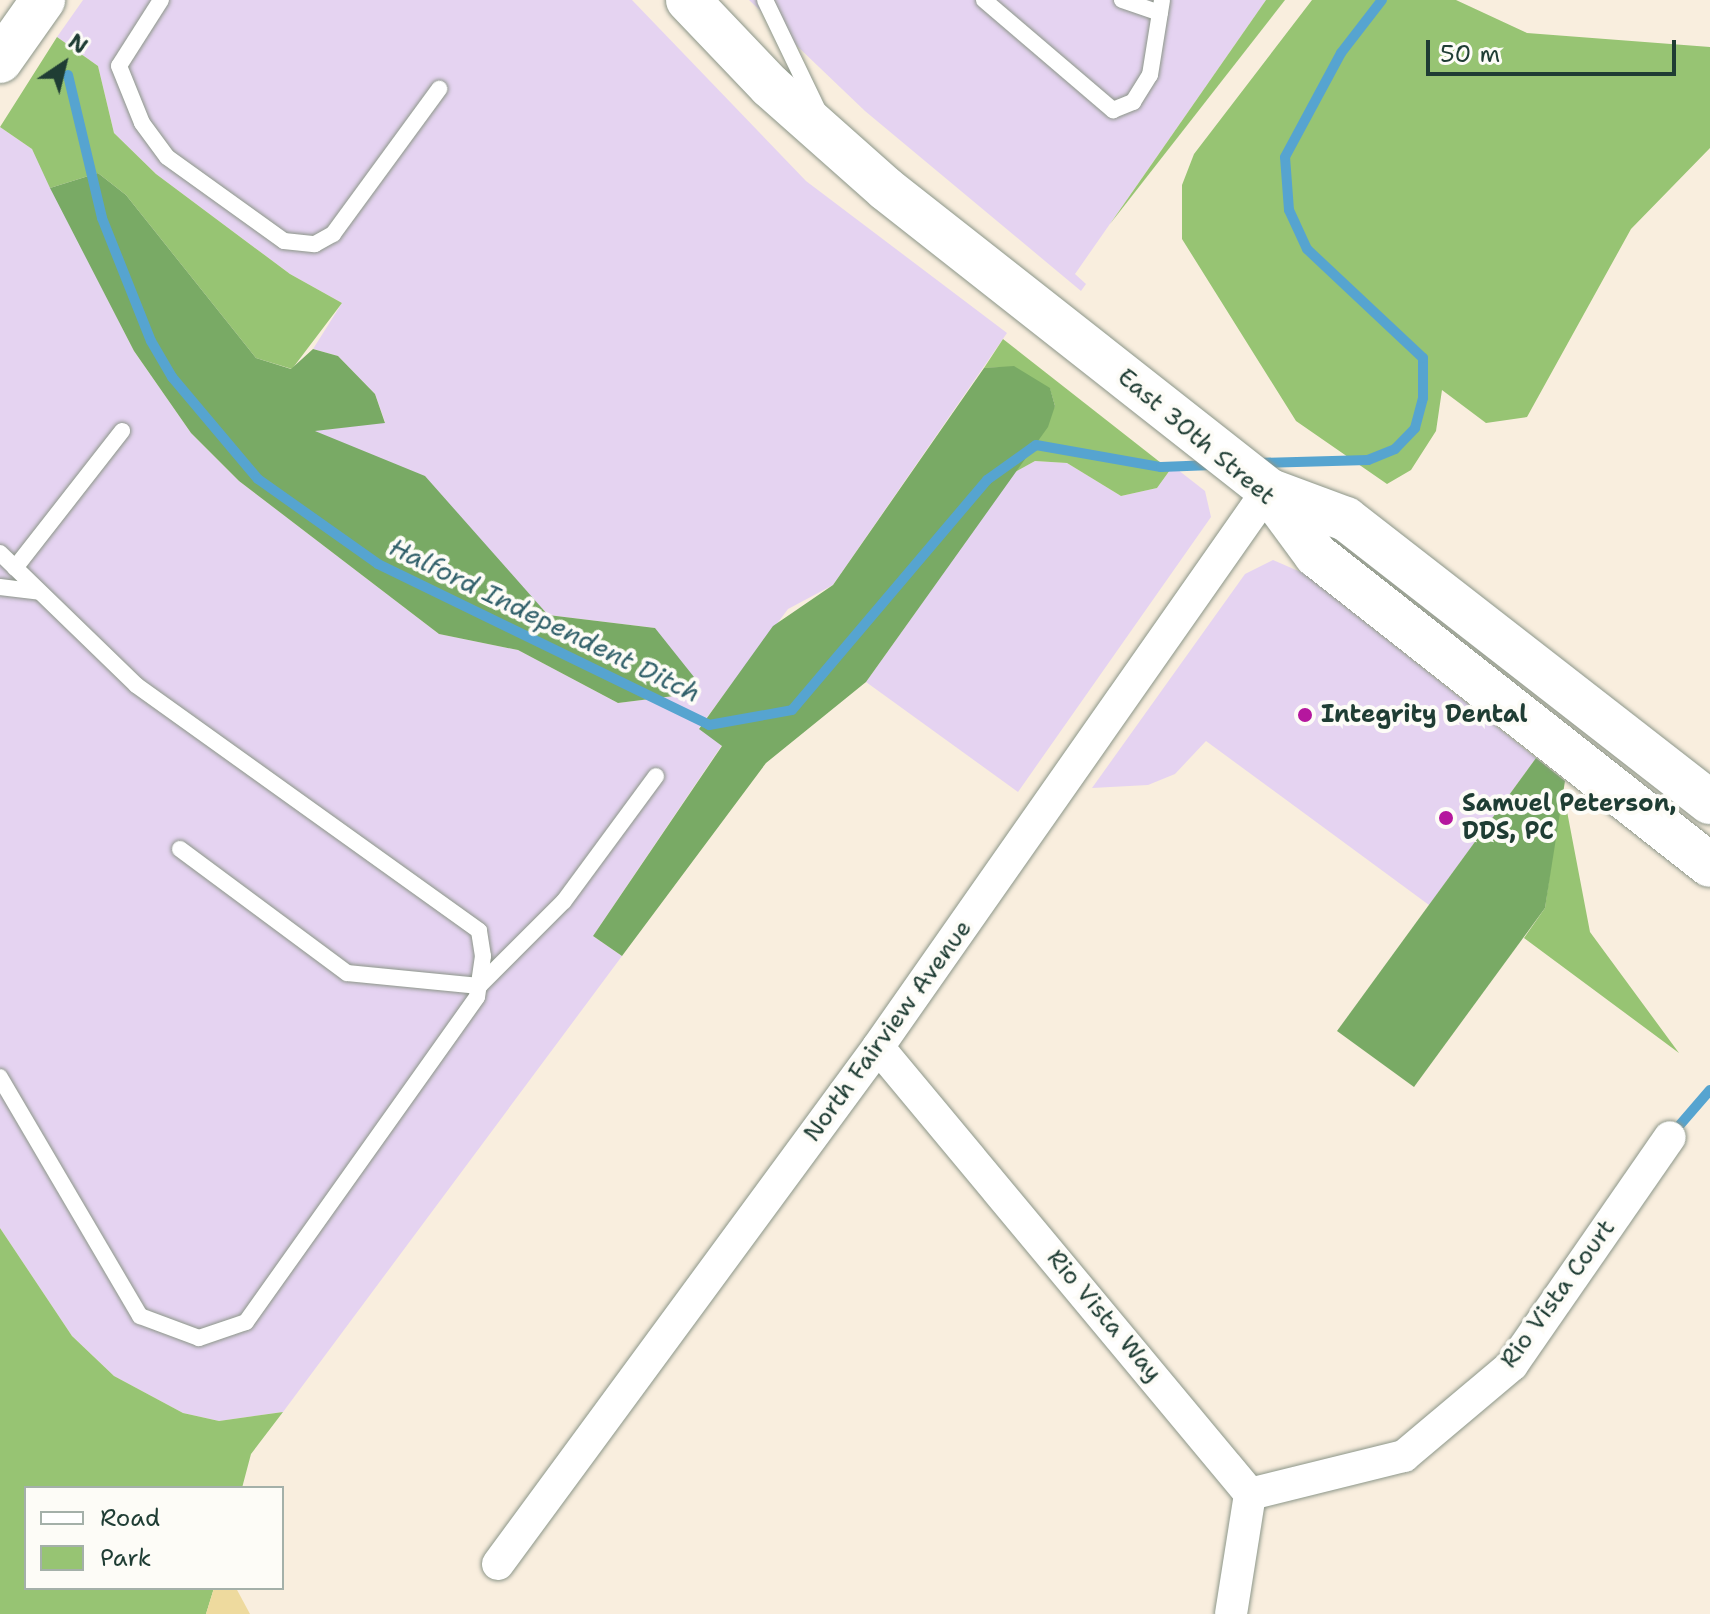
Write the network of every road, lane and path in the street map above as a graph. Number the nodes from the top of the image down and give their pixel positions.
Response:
1 (43, 0) edge
2 (161, 0) edge
3 (688, 0) edge
4 (765, 0) edge
5 (984, 0) edge
6 (1122, 0) edge
7 (1161, 7) edge
8 (0, 61) edge
9 (439, 89) dead end
10 (831, 141) junction
11 (122, 431) dead end
12 (1268, 490) junction
13 (0, 553) edge
14 (15, 568) junction
15 (0, 587) edge
16 (38, 592) junction
17 (656, 776) dead end
18 (1710, 802) edge
19 (180, 849) dead end
20 (1710, 865) edge
21 (479, 986) junction
22 (878, 1047) junction
23 (0, 1077) edge
24 (1670, 1137) dead end
25 (1250, 1494) junction
26 (498, 1564) dead end
27 (1231, 1614) edge

1 - 8 main road
2 - 9 lane
3 - 10 main road, East 30th Street
4 - 10 lane
5 - 7 lane
6 - 7 lane
10 - 12 main road, East 30th Street
11 - 14 lane
12 - 18 main road
12 - 20 main road, East 30th Street
12 - 22 street, North Fairview Avenue
13 - 14 lane
14 - 16 lane
15 - 16 lane
16 - 21 lane
17 - 21 lane
19 - 21 lane
21 - 23 lane
22 - 25 street, Rio Vista Way
22 - 26 street, North Fairview Avenue
24 - 25 street, Rio Vista Court
25 - 27 street

